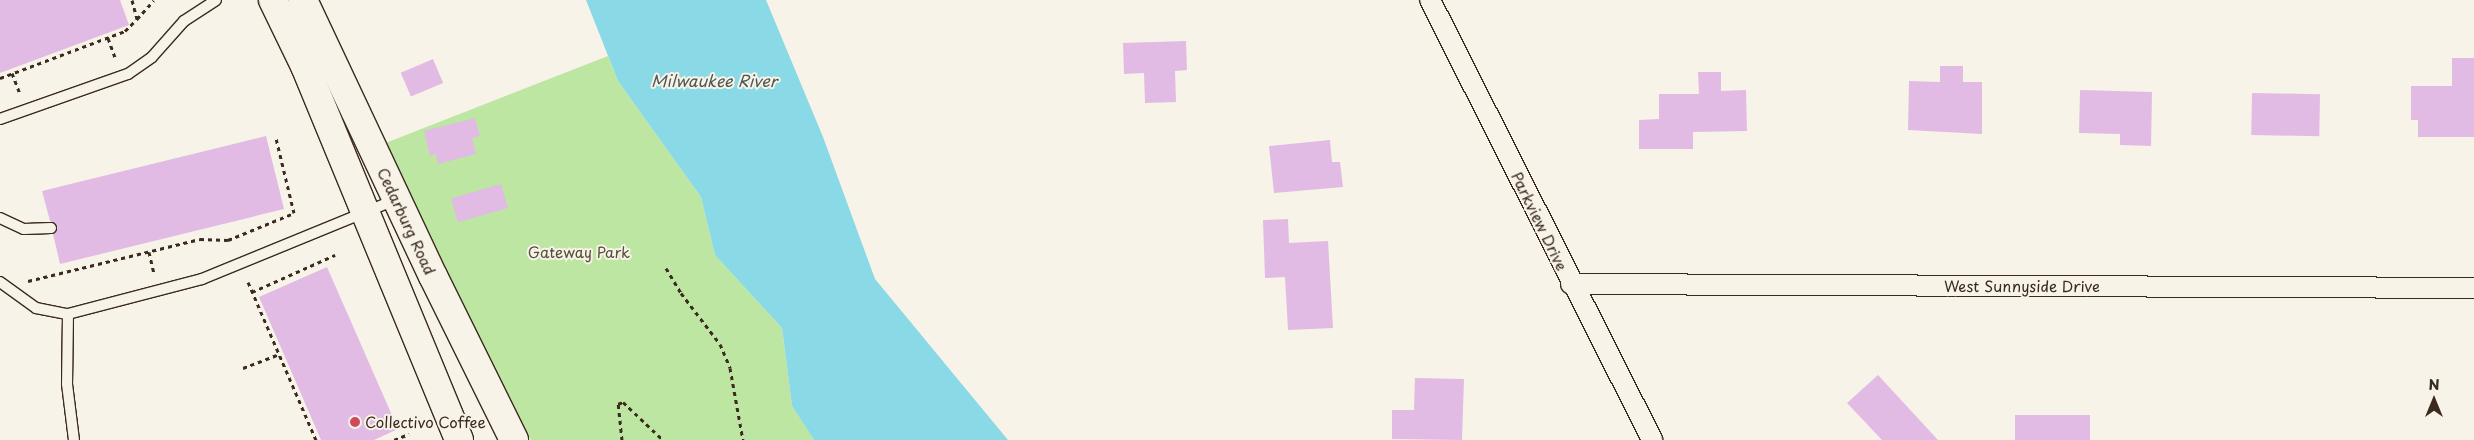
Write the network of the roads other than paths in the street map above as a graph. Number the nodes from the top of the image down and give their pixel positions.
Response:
1 (216, 0) edge
2 (273, 0) edge
3 (303, 0) edge
4 (1430, 0) edge
5 (0, 119) edge
6 (397, 199) junction
7 (366, 211) junction
8 (0, 218) edge
9 (51, 228) dead end
10 (0, 282) edge
11 (1571, 284) junction
12 (2474, 288) edge
13 (68, 314) junction
14 (74, 440) edge
15 (459, 440) edge
16 (514, 440) edge
17 (1652, 440) edge

1 - 5 lane
2 - 7 main road
3 - 6 main road, Cedarburg Road
4 - 11 street, Parkview Drive
6 - 7 lane
6 - 16 main road, Cedarburg Road
7 - 13 lane
7 - 15 main road
8 - 9 lane
10 - 13 lane
11 - 12 street, West Sunnyside Drive
11 - 17 street, Parkview Drive
13 - 14 lane

